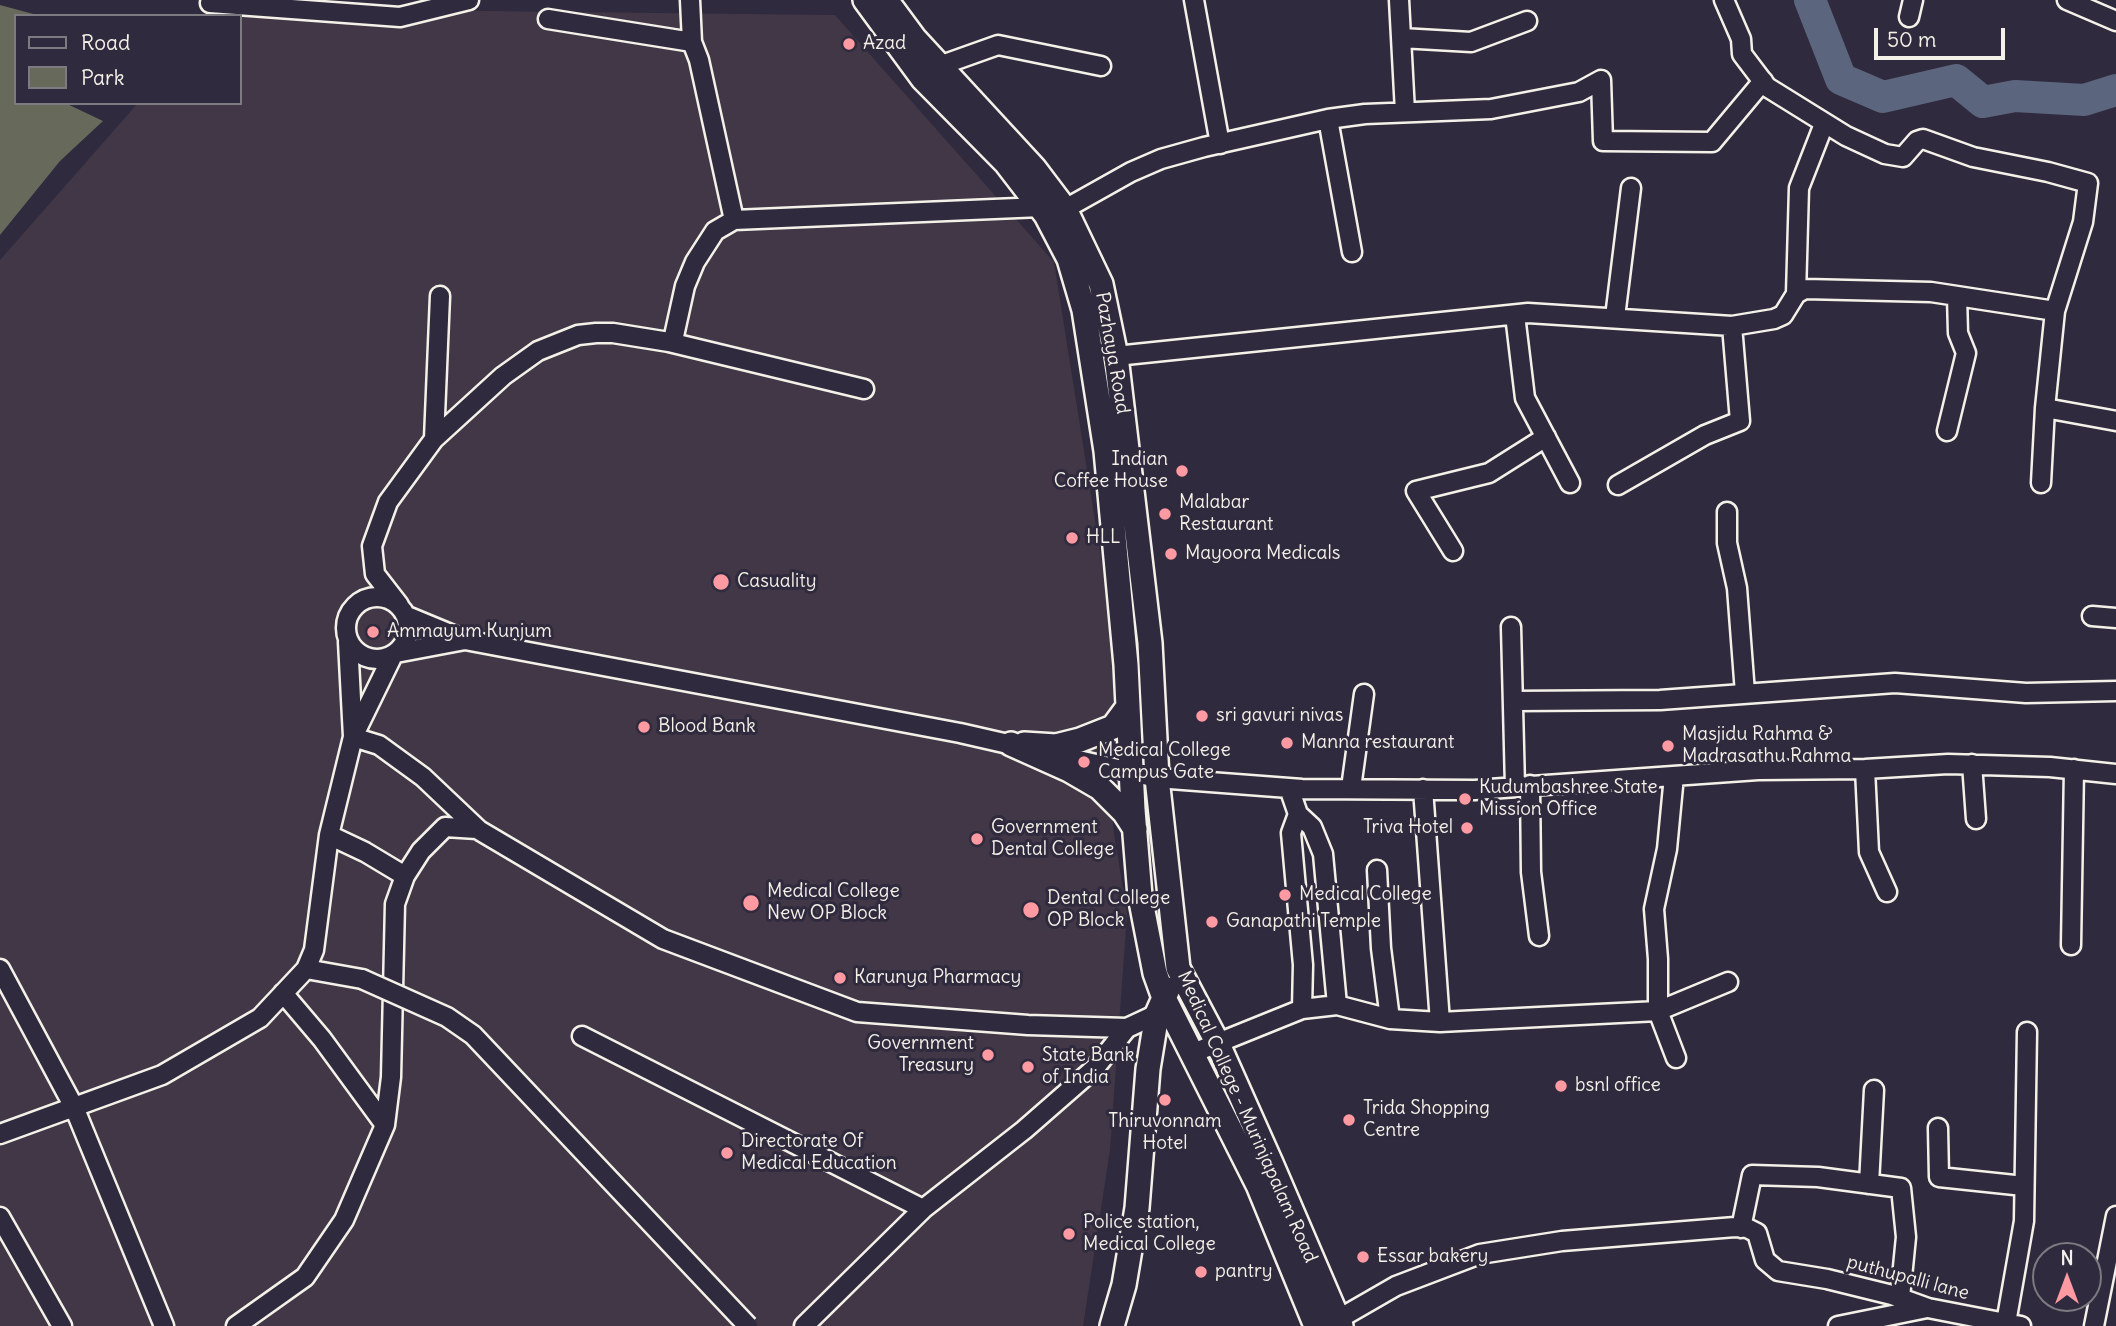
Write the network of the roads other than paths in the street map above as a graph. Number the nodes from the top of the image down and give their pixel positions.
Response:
1 (470, 0) edge
2 (690, 0) edge
3 (864, 0) edge
4 (886, 0) edge
5 (1194, 0) edge
6 (1399, 0) edge
7 (1724, 0) edge
8 (206, 1) edge
9 (2071, 1) edge
10 (548, 19) dead end
11 (1527, 21) dead end
12 (2116, 21) edge
13 (1401, 38) junction
14 (692, 42) junction
15 (939, 65) junction
16 (1101, 65) dead end
17 (1763, 81) junction
18 (1405, 112) junction
19 (1328, 119) junction
20 (1825, 124) junction
21 (1220, 144) junction
22 (1630, 188) dead end
23 (1054, 204) junction
24 (734, 220) junction
25 (1352, 252) dead end
26 (1796, 294) junction
27 (440, 296) dead end
28 (1957, 296) junction
29 (2054, 311) junction
30 (1515, 315) junction
31 (1615, 317) junction
32 (1732, 326) junction
33 (669, 342) junction
34 (1116, 356) junction
35 (864, 389) dead end
36 (2045, 408) junction
37 (2116, 421) edge
38 (1947, 431) dead end
39 (1546, 437) junction
40 (434, 439) junction
41 (1570, 483) dead end
42 (2041, 483) dead end
43 (1618, 485) dead end
44 (1727, 512) dead end
45 (1453, 551) dead end
46 (403, 610) junction
47 (2092, 616) dead end
48 (2116, 618) edge
49 (1511, 627) dead end
50 (465, 640) junction
51 (348, 642) junction
52 (395, 654) junction
53 (2116, 691) edge
54 (1745, 693) junction
55 (1364, 694) dead end
56 (1514, 701) junction
57 (1127, 708) junction
58 (353, 737) junction
59 (1010, 744) junction
60 (1972, 764) junction
61 (1865, 769) junction
62 (2074, 769) junction
63 (1131, 772) junction
64 (2116, 774) edge
65 (1674, 776) junction
66 (1157, 778) junction
67 (1523, 786) junction
68 (1289, 788) junction
69 (1351, 788) junction
70 (1423, 789) junction
71 (1298, 814) junction
72 (1976, 819) dead end
73 (1135, 829) junction
74 (480, 831) junction
75 (328, 835) junction
76 (1377, 870) dead end
77 (405, 876) junction
78 (1887, 892) dead end
79 (1539, 936) dead end
80 (2071, 945) dead end
81 (1178, 968) junction
82 (0, 969) edge
83 (306, 969) junction
84 (1728, 982) dead end
85 (284, 993) junction
86 (1337, 1005) junction
87 (1161, 1006) junction
88 (1302, 1009) junction
89 (1658, 1011) junction
90 (1390, 1019) junction
91 (1440, 1022) junction
92 (1126, 1028) junction
93 (2026, 1032) dead end
94 (582, 1036) dead end
95 (1217, 1042) junction
96 (1193, 1053) junction
97 (1676, 1058) dead end
98 (1874, 1090) dead end
99 (74, 1107) junction
100 (385, 1125) junction
101 (1938, 1128) dead end
102 (0, 1134) edge
103 (1870, 1184) junction
104 (2024, 1186) junction
105 (923, 1209) junction
106 (2116, 1216) edge
107 (0, 1217) edge
108 (1741, 1228) junction
109 (1899, 1297) junction
110 (1928, 1308) junction
111 (1330, 1324) edge
112 (2014, 1325) edge
113 (62, 1326) edge
114 (164, 1326) edge
115 (236, 1326) edge
116 (748, 1326) edge
117 (803, 1326) edge
118 (1112, 1326) edge
119 (1838, 1326) edge
120 (2094, 1326) edge

1 - 8 street
2 - 14 street
3 - 23 main road
4 - 15 main road, Pazhaya Road
5 - 21 street
6 - 13 street
7 - 17 street
9 - 12 street
10 - 14 street
11 - 13 street
13 - 18 street
14 - 24 street
15 - 16 street
15 - 23 main road, Pazhaya Road
17 - 18 street
17 - 20 street
18 - 19 street
19 - 21 street
19 - 25 street
20 - 26 street
20 - 29 street
21 - 23 street
22 - 31 street
23 - 24 street
23 - 34 main road, Pazhaya Road
23 - 57 main road
24 - 33 street
26 - 28 street
26 - 32 street
27 - 40 street
28 - 29 street
28 - 38 street
29 - 36 street
30 - 31 street
30 - 34 street
30 - 39 street
31 - 32 street
32 - 43 street
33 - 35 street
33 - 40 street
34 - 66 main road, Pazhaya Road
36 - 37 street
36 - 42 street
39 - 41 street
39 - 45 street
40 - 46 street
44 - 54 street
46 - 50 street
46 - 51 street
46 - 52 street
47 - 48 street
49 - 56 street
50 - 52 street
50 - 59 street
51 - 52 street
51 - 58 street
52 - 58 street
53 - 54 street
54 - 56 street
55 - 69 street
56 - 67 street
57 - 59 main road
57 - 63 main road
58 - 74 street
58 - 75 street
59 - 63 street
59 - 73 main road
60 - 61 street
60 - 62 street
60 - 72 street
61 - 65 street
61 - 78 street
62 - 64 street
62 - 80 street
63 - 66 street
63 - 73 main road
65 - 67 street
65 - 89 street
66 - 68 street
66 - 81 main road, Medical College - Murinjapalam Road
67 - 70 street
67 - 79 street
68 - 69 street
68 - 71 street
69 - 70 street
70 - 91 street
71 - 86 street
71 - 88 street
73 - 87 main road
74 - 77 street
74 - 92 street
75 - 77 street
75 - 83 street
76 - 90 street
77 - 100 street
81 - 87 main road
81 - 95 main road, Medical College - Murinjapalam Road
82 - 99 street
83 - 85 street
83 - 116 street, bridge
84 - 89 street
85 - 99 street
85 - 100 street
86 - 88 street
86 - 90 street
87 - 92 street
87 - 96 main road
87 - 118 main road
88 - 95 street
89 - 91 street
89 - 97 street
90 - 91 street
92 - 105 street
93 - 104 street
94 - 105 street
95 - 96 street
95 - 111 main road, Medical College - Murinjapalam Road
96 - 111 main road
98 - 103 street
99 - 102 street
99 - 114 street
100 - 115 street
101 - 104 street
103 - 108 street
103 - 109 street
104 - 112 street
105 - 117 street
106 - 120 street
107 - 113 street
108 - 109 street, puthupalli lane
108 - 111 street
109 - 110 street, puthupalli lane
110 - 112 street, puthupalli lane
110 - 119 street

